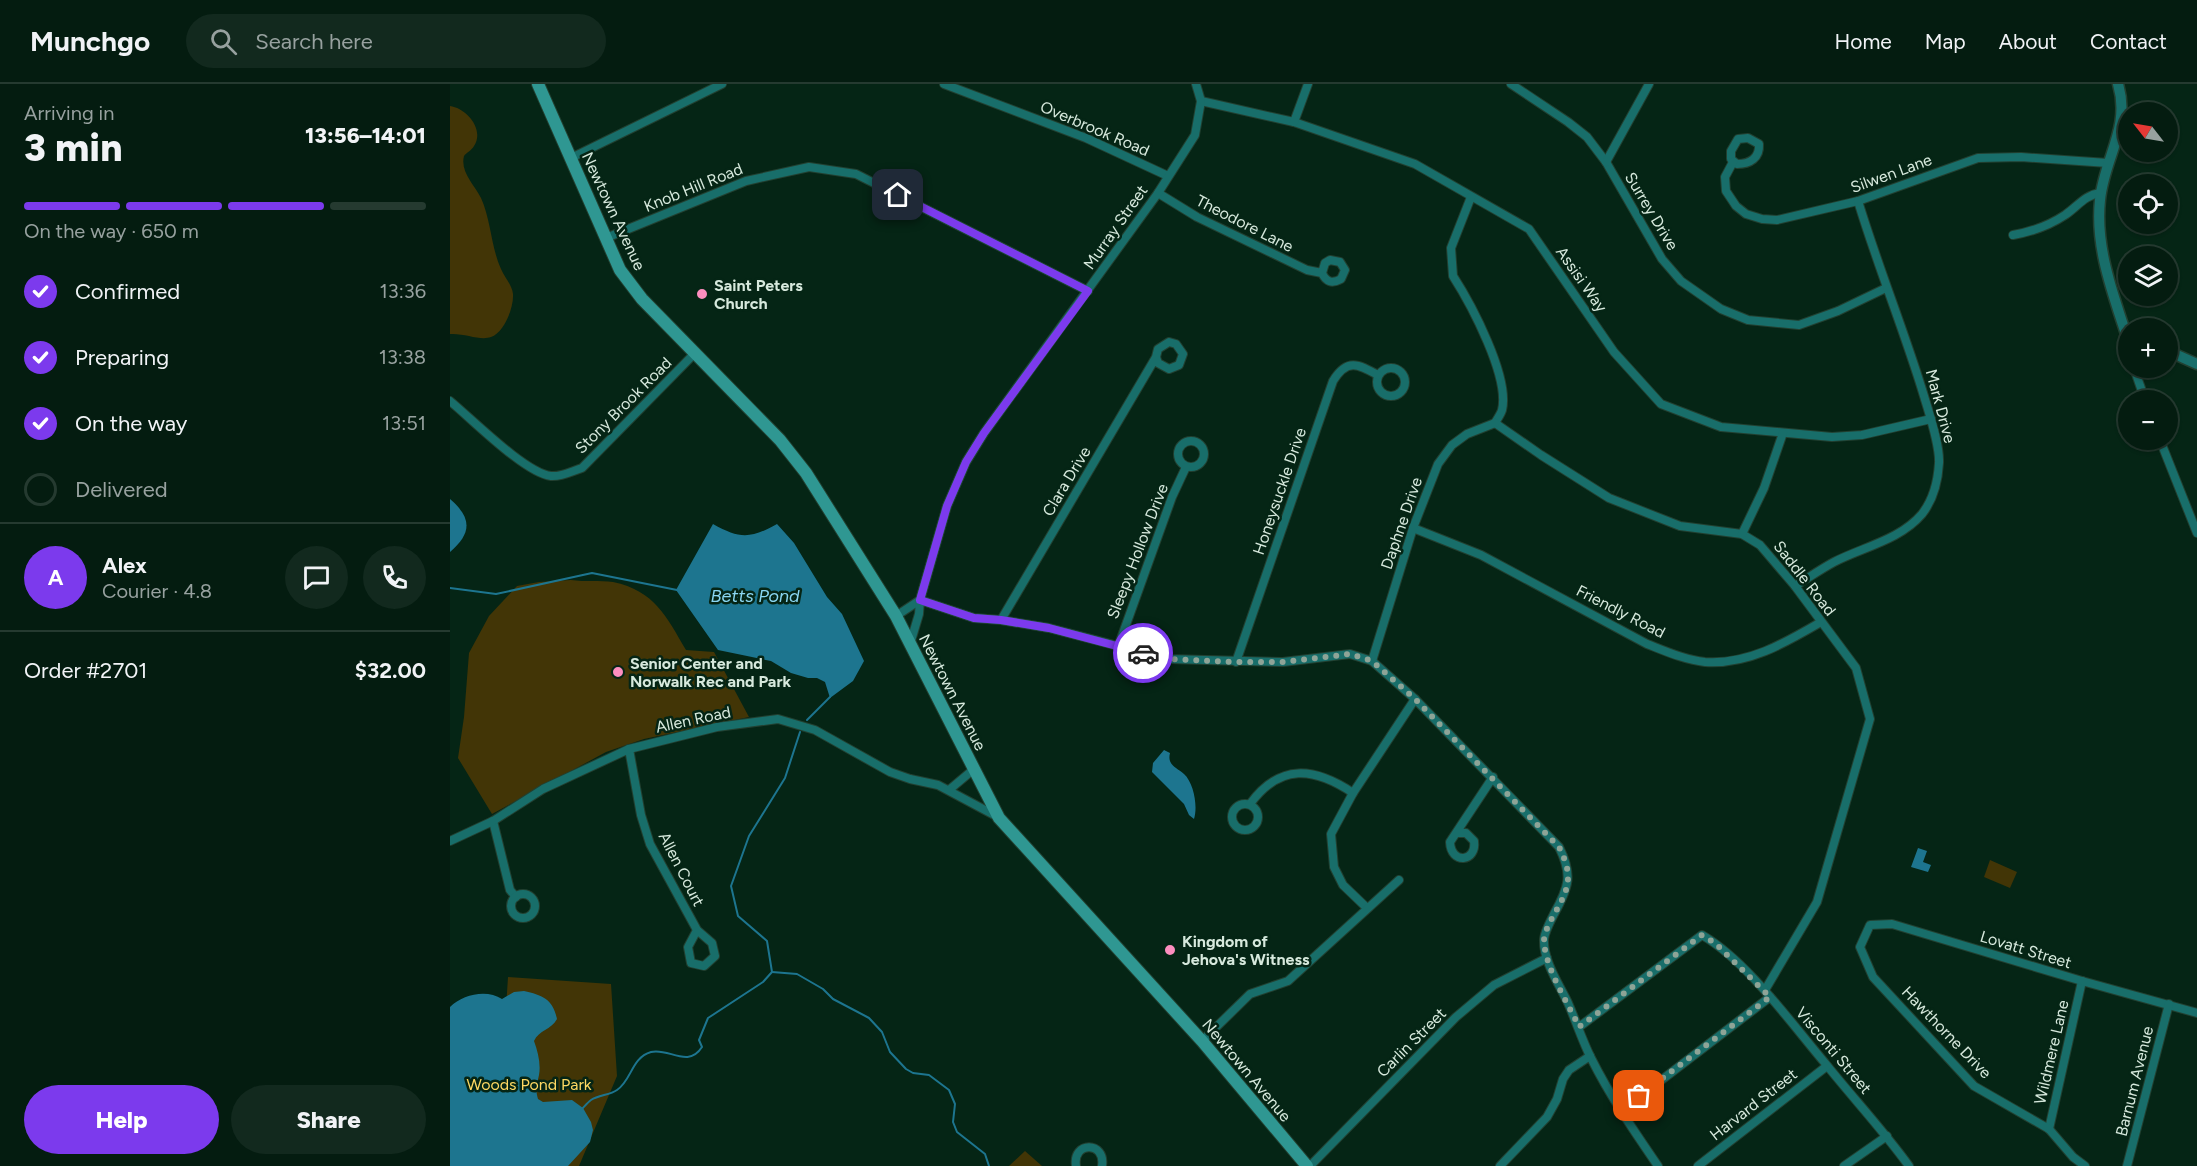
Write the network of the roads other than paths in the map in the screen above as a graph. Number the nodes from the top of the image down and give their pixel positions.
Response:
1 (538, 84) edge
2 (722, 84) edge
3 (944, 84) edge
4 (1196, 84) edge
5 (1308, 84) edge
6 (1511, 84) edge
7 (1649, 84) edge
8 (2118, 84) edge
9 (1202, 101) junction
10 (1294, 122) junction
11 (571, 158) junction
12 (1606, 162) junction
13 (1733, 162) dead end
14 (2108, 163) junction
15 (1168, 176) junction
16 (1158, 193) junction
17 (2100, 193) junction
18 (1471, 197) junction
19 (1858, 201) junction
20 (2013, 236) dead end
21 (606, 238) junction
22 (1322, 273) dead end
23 (1886, 288) junction
24 (1088, 291) junction
25 (2122, 318) edge
26 (695, 352) junction
27 (2178, 355) edge
28 (1156, 357) dead end
29 (2197, 363) edge
30 (1378, 375) dead end
31 (450, 401) edge
32 (1931, 419) junction
33 (1495, 423) junction
34 (1783, 433) junction
35 (2164, 450) edge
36 (1186, 467) dead end
37 (1413, 528) junction
38 (2197, 533) edge
39 (1742, 534) junction
40 (1795, 586) junction
41 (920, 600) junction
42 (896, 616) junction
43 (1001, 620) junction
44 (1821, 622) junction
45 (910, 644) junction
46 (1118, 647) junction
47 (1372, 661) junction
48 (1236, 662) junction
49 (1415, 699) junction
50 (629, 749) junction
51 (974, 769) junction
52 (1493, 777) junction
53 (949, 790) junction
54 (1353, 793) junction
55 (1250, 804) dead end
56 (999, 818) junction
57 (493, 821) junction
58 (1457, 833) dead end
59 (450, 841) edge
60 (1399, 880) dead end
61 (516, 897) dead end
62 (1367, 908) junction
63 (697, 930) dead end
64 (1860, 947) joint
65 (1547, 958) junction
66 (2082, 981) junction
67 (1768, 994) junction
68 (2169, 1004) junction
69 (2197, 1013) edge
70 (1579, 1027) junction
71 (1202, 1041) junction
72 (1590, 1056) junction
73 (1827, 1066) junction
74 (1621, 1111) junction
75 (2049, 1129) junction
76 (1887, 1136) junction
77 (1076, 1166) edge
78 (1102, 1166) edge
79 (1308, 1166) edge
80 (1500, 1166) edge
81 (1658, 1166) edge
82 (1698, 1166) edge
83 (1844, 1166) edge
84 (1909, 1166) edge
85 (2085, 1166) edge
86 (2127, 1166) edge

1 - 11 main road, Newtown Avenue
2 - 11 street
3 - 15 street, Overbrook Road
4 - 9 street
5 - 10 street
6 - 12 street, Surrey Drive
7 - 12 street
8 - 14 street
9 - 10 street, Assisi Way
9 - 15 street, Murray Street
10 - 18 street, Assisi Way
11 - 21 main road, Newtown Avenue
12 - 23 street, Surrey Drive
13 - 19 street, Silwen Lane
14 - 17 street
14 - 19 street, Silwen Lane
15 - 16 street, Murray Street
16 - 22 street, Theodore Lane
16 - 24 street, Murray Street
17 - 20 street
17 - 25 street
18 - 33 street
18 - 34 street, Assisi Way
19 - 23 street, Mark Drive
21 - 24 street, Knob Hill Road
21 - 26 main road, Newtown Avenue
23 - 32 street, Mark Drive
24 - 41 street, Murray Street
26 - 31 street, Stony Brook Road
26 - 42 main road, Newtown Avenue
27 - 29 street
28 - 43 street, Clara Drive
30 - 48 street, Honeysuckle Drive
32 - 34 street, Assisi Way
32 - 40 street, Mark Drive
33 - 37 street, Daphne Drive
33 - 39 street, Saddle Road
34 - 39 street
35 - 38 street
36 - 46 street, Sleepy Hollow Drive
37 - 44 street, Friendly Road
37 - 47 street, Daphne Drive
39 - 40 street, Saddle Road
40 - 44 street, Saddle Road
41 - 42 street
41 - 43 street
41 - 45 street, Murray Street
42 - 45 main road, Newtown Avenue
43 - 46 street
44 - 67 street, Saddle Road
45 - 51 main road, Newtown Avenue
46 - 48 street
47 - 48 street
47 - 49 street
49 - 52 street
49 - 54 street
50 - 53 street, Allen Road
50 - 57 street, Allen Road
50 - 63 street, Allen Court
51 - 53 street
51 - 56 main road, Newtown Avenue
52 - 58 street
52 - 65 street
53 - 56 street, Allen Road
54 - 55 street
54 - 62 street
56 - 71 main road, Newtown Avenue
57 - 59 street, Allen Road
57 - 61 street
60 - 62 street
62 - 71 street
64 - 66 street, Lovatt Street
64 - 75 street, Hawthorne Drive
65 - 70 street
65 - 79 street, Carlin Street
66 - 68 street, Lovatt Street
66 - 75 street, Wildmere Lane
67 - 70 street, Visconti Street
67 - 73 street, Visconti Street
67 - 74 street
68 - 69 street, Lovatt Street
68 - 86 street, Barnum Avenue
70 - 72 street
71 - 79 main road, Newtown Avenue
72 - 74 street
72 - 80 street
73 - 76 street, Visconti Street
73 - 82 street, Harvard Street
74 - 81 street
75 - 85 street, Hawthorne Drive
76 - 83 street
76 - 84 street, Visconti Street
77 - 78 street

